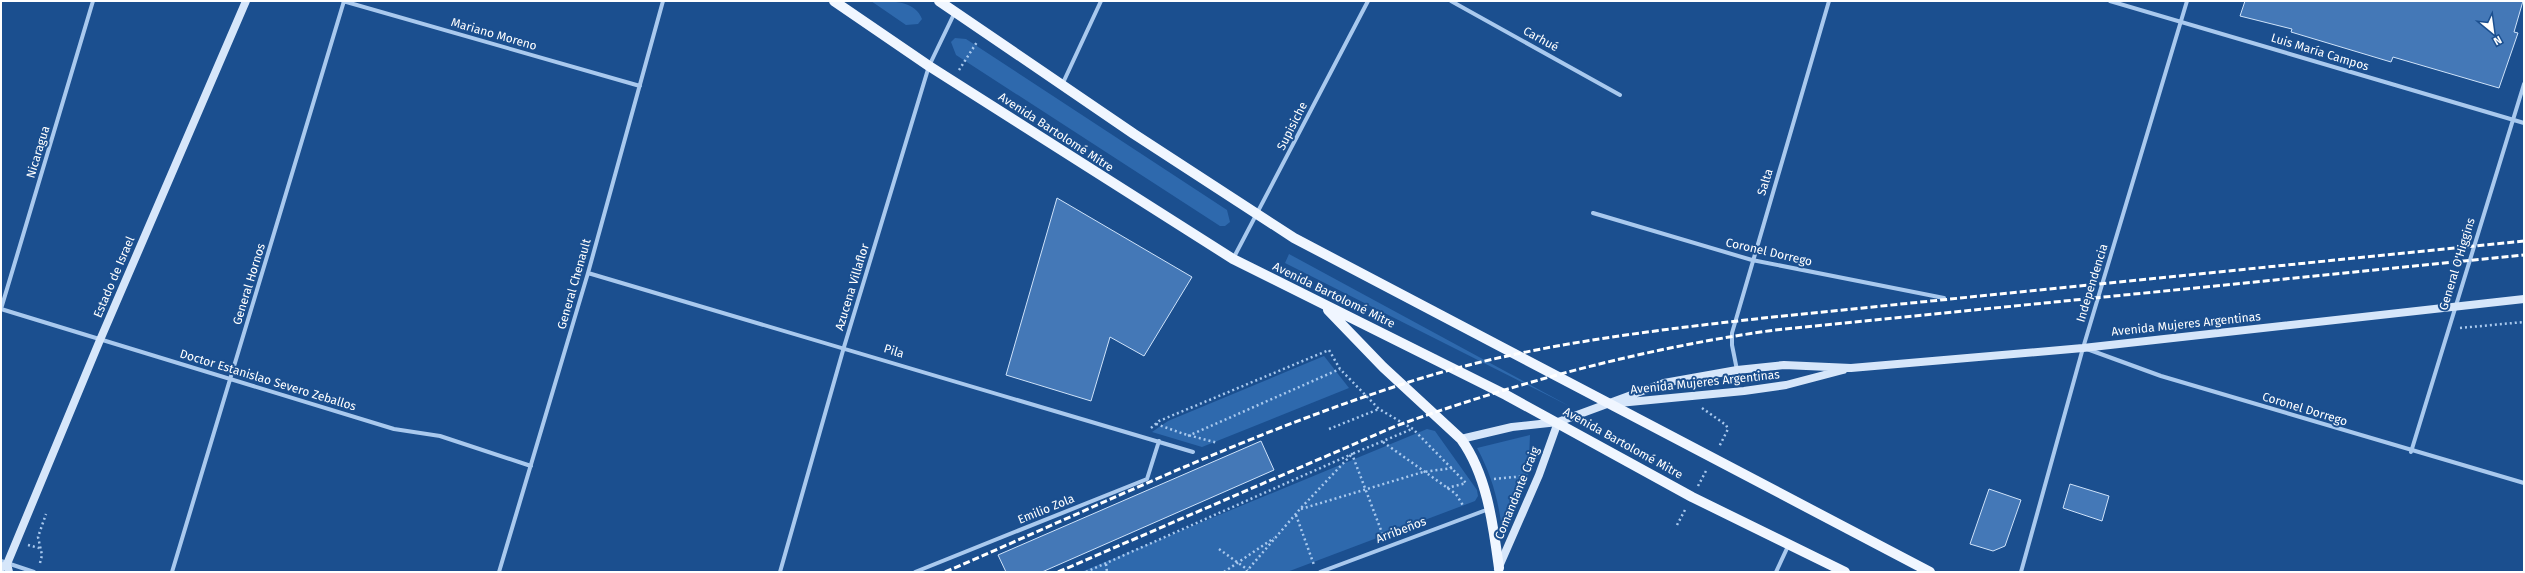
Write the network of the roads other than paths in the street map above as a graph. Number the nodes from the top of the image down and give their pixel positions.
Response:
1 (93, 1) edge
2 (246, 1) edge
3 (343, 1) edge
4 (664, 1) edge
5 (834, 1) edge
6 (939, 1) edge
7 (1101, 1) edge
8 (1368, 1) edge
9 (1451, 1) edge
10 (1829, 1) edge
11 (2110, 1) edge
12 (2187, 1) edge
13 (955, 12) junction
14 (2181, 21) junction
15 (929, 66) junction
16 (2524, 84) edge
17 (1062, 85) junction
18 (640, 86) junction
19 (1620, 95) dead end
20 (2513, 120) junction
21 (2524, 123) edge
22 (1592, 213) dead end
23 (1257, 215) junction
24 (1233, 259) junction
25 (1752, 260) junction
26 (588, 273) junction
27 (1944, 298) dead end
28 (2524, 299) edge
29 (1323, 304) junction
30 (2454, 306) junction
31 (1, 309) edge
32 (100, 340) junction
33 (844, 347) junction
34 (2083, 348) junction
35 (1851, 368) junction
36 (1737, 370) junction
37 (231, 379) junction
38 (1608, 404) junction
39 (1558, 422) junction
40 (1461, 439) junction
41 (1159, 441) junction
42 (1193, 452) dead end
43 (2411, 452) junction
44 (531, 466) junction
45 (2524, 483) edge
46 (1489, 509) junction
47 (1789, 544) junction
48 (3, 564) edge
49 (1498, 570) edge
50 (9, 572) edge
51 (34, 572) edge
52 (172, 572) edge
53 (499, 572) edge
54 (780, 572) edge
55 (915, 572) edge
56 (1320, 572) edge
57 (1776, 572) edge
58 (1845, 572) edge
59 (1930, 572) edge
60 (2021, 572) edge

1 - 31 street, Nicaragua
2 - 32 main road, Estado de Israel
3 - 18 street, Mariano Moreno
3 - 37 street, General Hornos
4 - 18 street, General Chenault
5 - 15 main road, Avenida Bartolomé Mitre
6 - 13 main road
7 - 17 street
8 - 23 street, Supisiche
9 - 19 street, Carhué
10 - 25 street, Salta
11 - 14 street, Luis María Campos
12 - 14 street, Independencia
13 - 15 street, Azucena Villaflor
13 - 17 main road
14 - 20 street, Luis María Campos
14 - 34 street, Independencia
15 - 24 main road, Avenida Bartolomé Mitre
15 - 33 street, Azucena Villaflor
16 - 20 street, General O'Higgins
17 - 23 main road
18 - 26 street, General Chenault
20 - 21 street, Luis María Campos
20 - 30 street, General O'Higgins
22 - 25 street, Coronel Dorrego
23 - 24 street, Supisiche
23 - 38 main road
24 - 29 main road, Avenida Bartolomé Mitre
25 - 27 street, Coronel Dorrego
25 - 36 street, Salta
26 - 33 street, Pila
26 - 44 street, General Chenault
28 - 30 main road, Avenida Mujeres Argentinas
29 - 39 main road, Avenida Bartolomé Mitre
29 - 40 main road
30 - 34 main road, Avenida Mujeres Argentinas
30 - 43 street, General O'Higgins
31 - 32 street, Doctor Estanislao Severo Zeballos
32 - 37 street, Doctor Estanislao Severo Zeballos
32 - 48 main road, Estado de Israel
33 - 41 street, Pila
33 - 54 street, Azucena Villaflor
34 - 35 main road, Avenida Mujeres Argentinas
34 - 43 street, Coronel Dorrego
34 - 60 street, Independencia
35 - 36 main road, Avenida Mujeres Argentinas
35 - 38 main road, Avenida Mujeres Argentinas
36 - 38 main road, Avenida Mujeres Argentinas
37 - 44 street, Doctor Estanislao Severo Zeballos
37 - 52 street, General Hornos
38 - 39 main road, Avenida Mujeres Argentinas
38 - 59 main road
39 - 40 main road, Avenida Mujeres Argentinas
39 - 47 main road, Avenida Bartolomé Mitre
39 - 49 main road, Comandante Craig
40 - 46 main road
41 - 42 street, Pila
41 - 55 street, Emilio Zola
43 - 45 street, Coronel Dorrego
44 - 53 street, General Chenault
46 - 49 main road
46 - 56 street, Arribeños
47 - 57 street
47 - 58 main road, Avenida Bartolomé Mitre
48 - 50 main road
48 - 51 street

